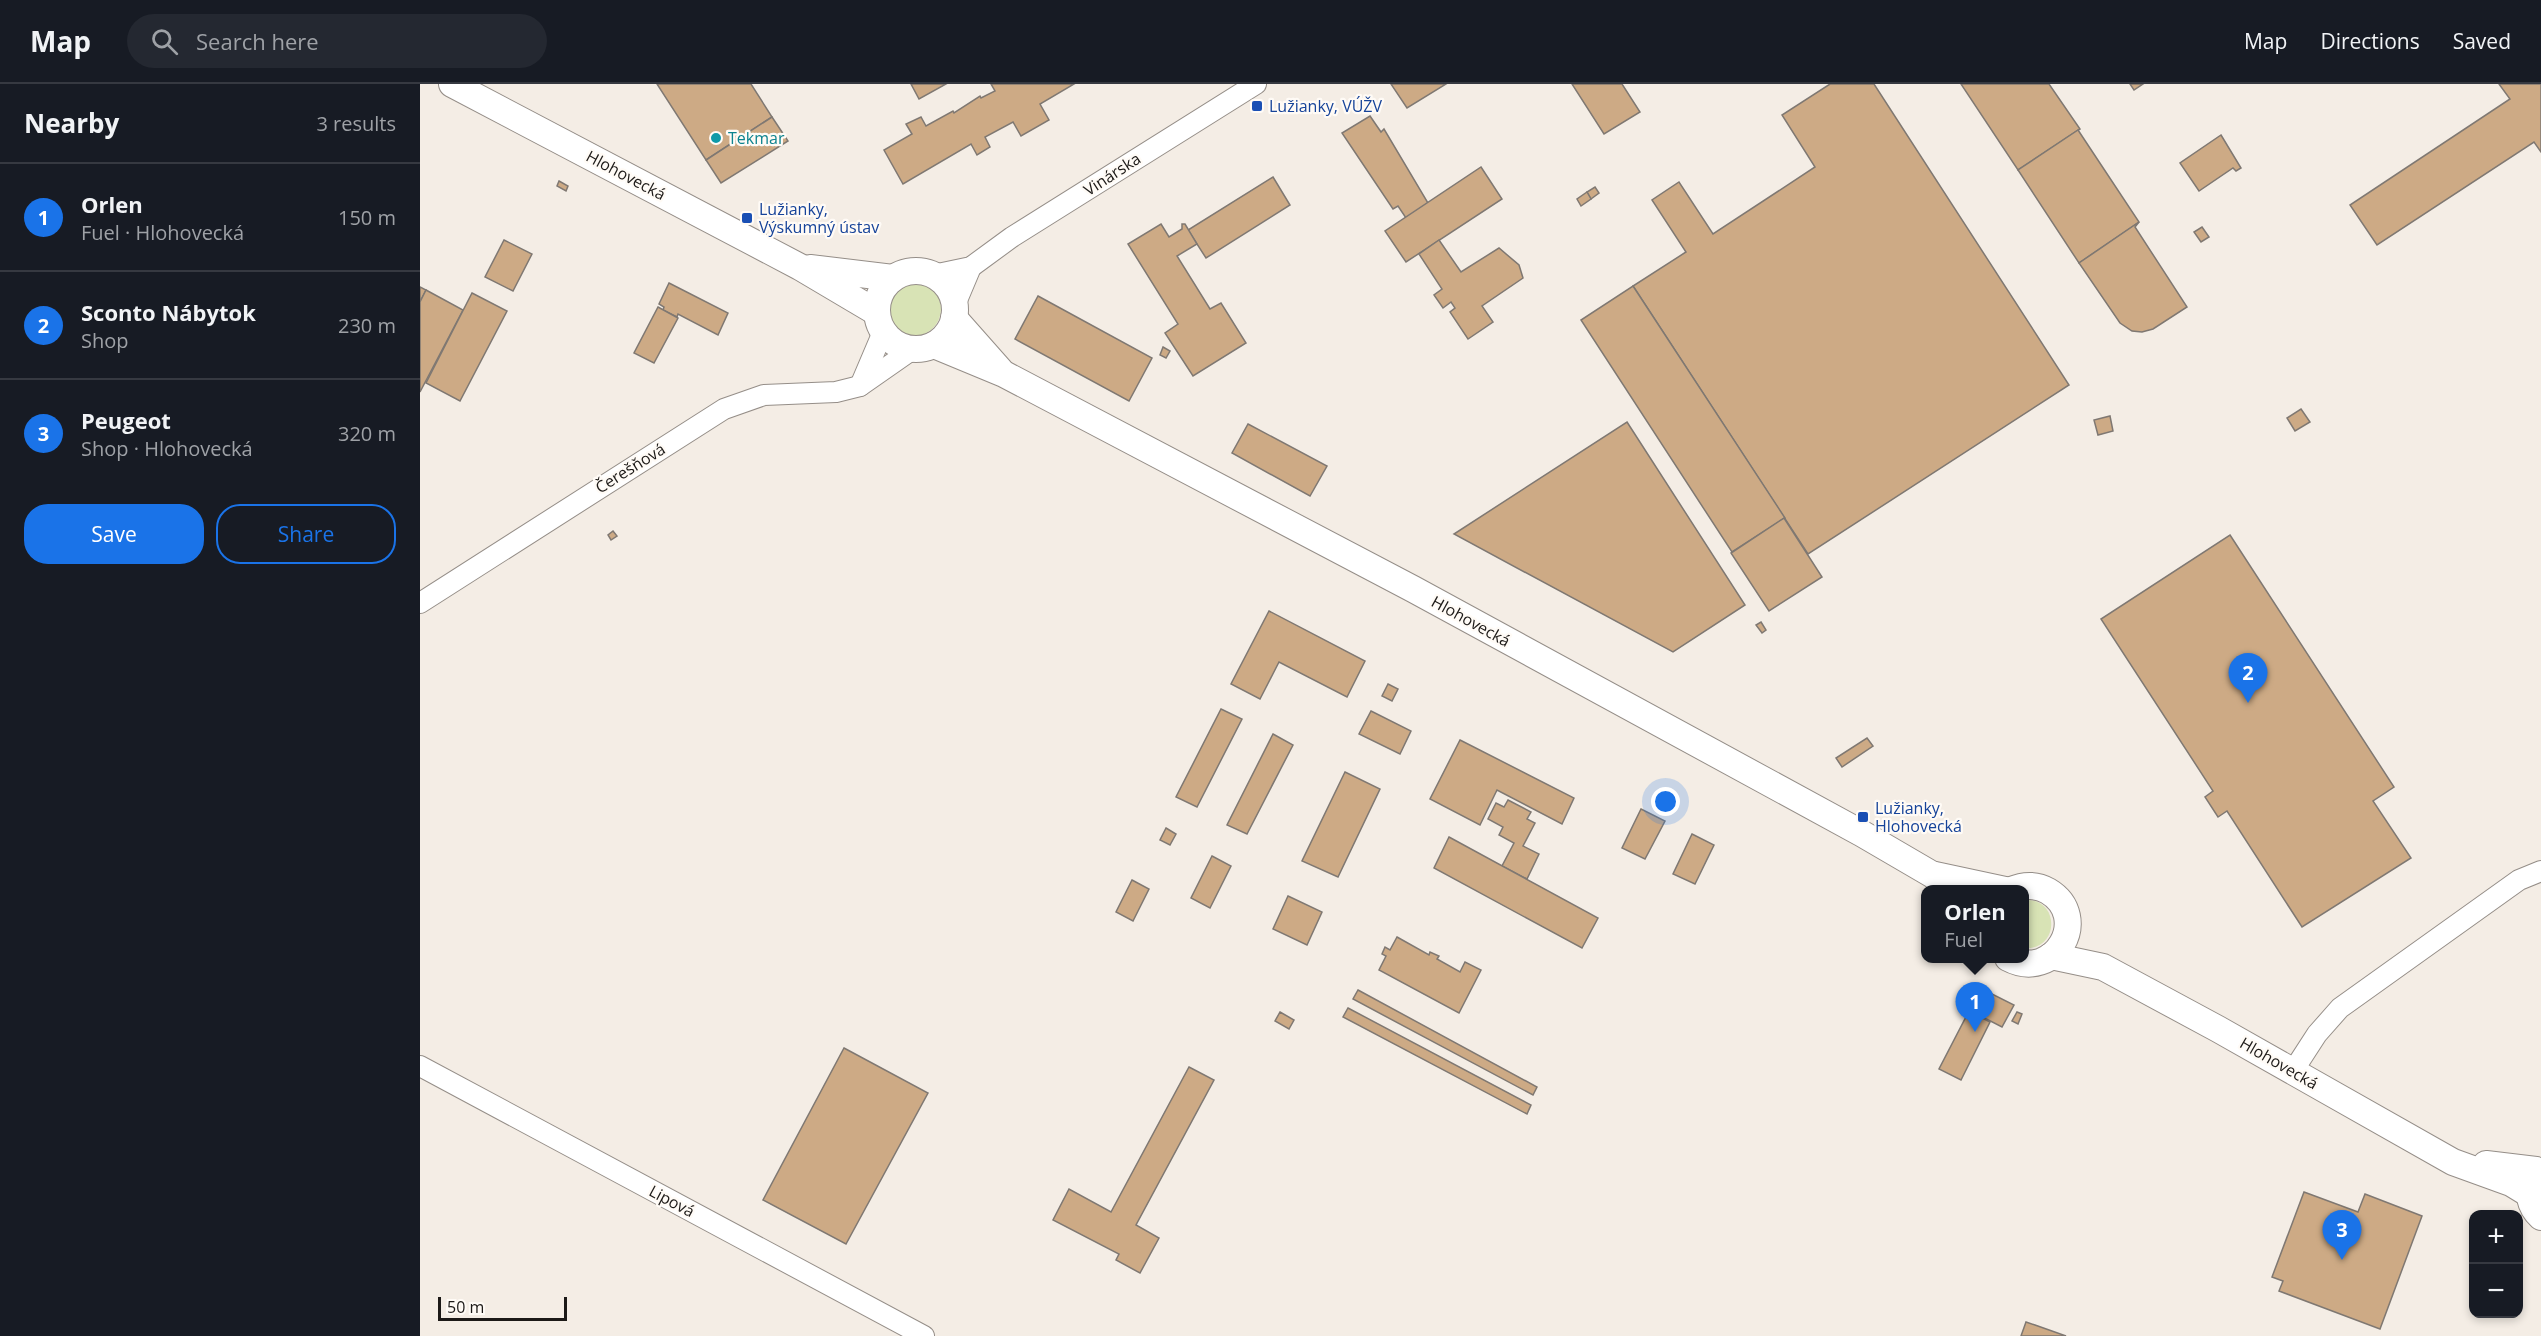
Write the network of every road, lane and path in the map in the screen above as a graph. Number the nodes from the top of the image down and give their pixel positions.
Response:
1 (452, 84) edge
2 (1256, 84) edge
3 (800, 267) junction
4 (971, 267) junction
5 (933, 274) junction
6 (893, 278) junction
7 (955, 312) junction
8 (880, 322) junction
9 (924, 347) junction
10 (1004, 374) junction
11 (860, 386) junction
12 (420, 603) edge
13 (2541, 871) edge
14 (1942, 882) edge
15 (1966, 885) edge
16 (2029, 886) edge
17 (2067, 930) junction
18 (2051, 956) junction
19 (2020, 963) edge
20 (2103, 967) junction
21 (420, 1066) edge
22 (2293, 1071) junction
23 (2535, 1176) edge
24 (2541, 1217) edge
25 (924, 1336) edge

1 - 3 main road, Hlohovecká
2 - 4 street, Vinárska
3 - 6 main road, Hlohovecká
3 - 8 main road, Hlohovecká
4 - 5 street, Vinárska
4 - 7 street
5 - 6 main road
5 - 7 main road
6 - 8 main road
7 - 9 main road
7 - 10 main road, Hlohovecká
8 - 9 main road
8 - 11 street
9 - 10 main road, Hlohovecká
9 - 11 street, Čerešňová
10 - 14 main road, Hlohovecká
11 - 12 street, Čerešňová
13 - 22 street
14 - 15 main road, Hlohovecká
16 - 17 main road, Hlohovecká
17 - 18 main road
17 - 20 main road, Hlohovecká
18 - 19 main road, Hlohovecká
18 - 20 main road, Hlohovecká
20 - 22 main road, Hlohovecká
21 - 25 street, Lipová
22 - 23 main road, Hlohovecká
23 - 24 main road

